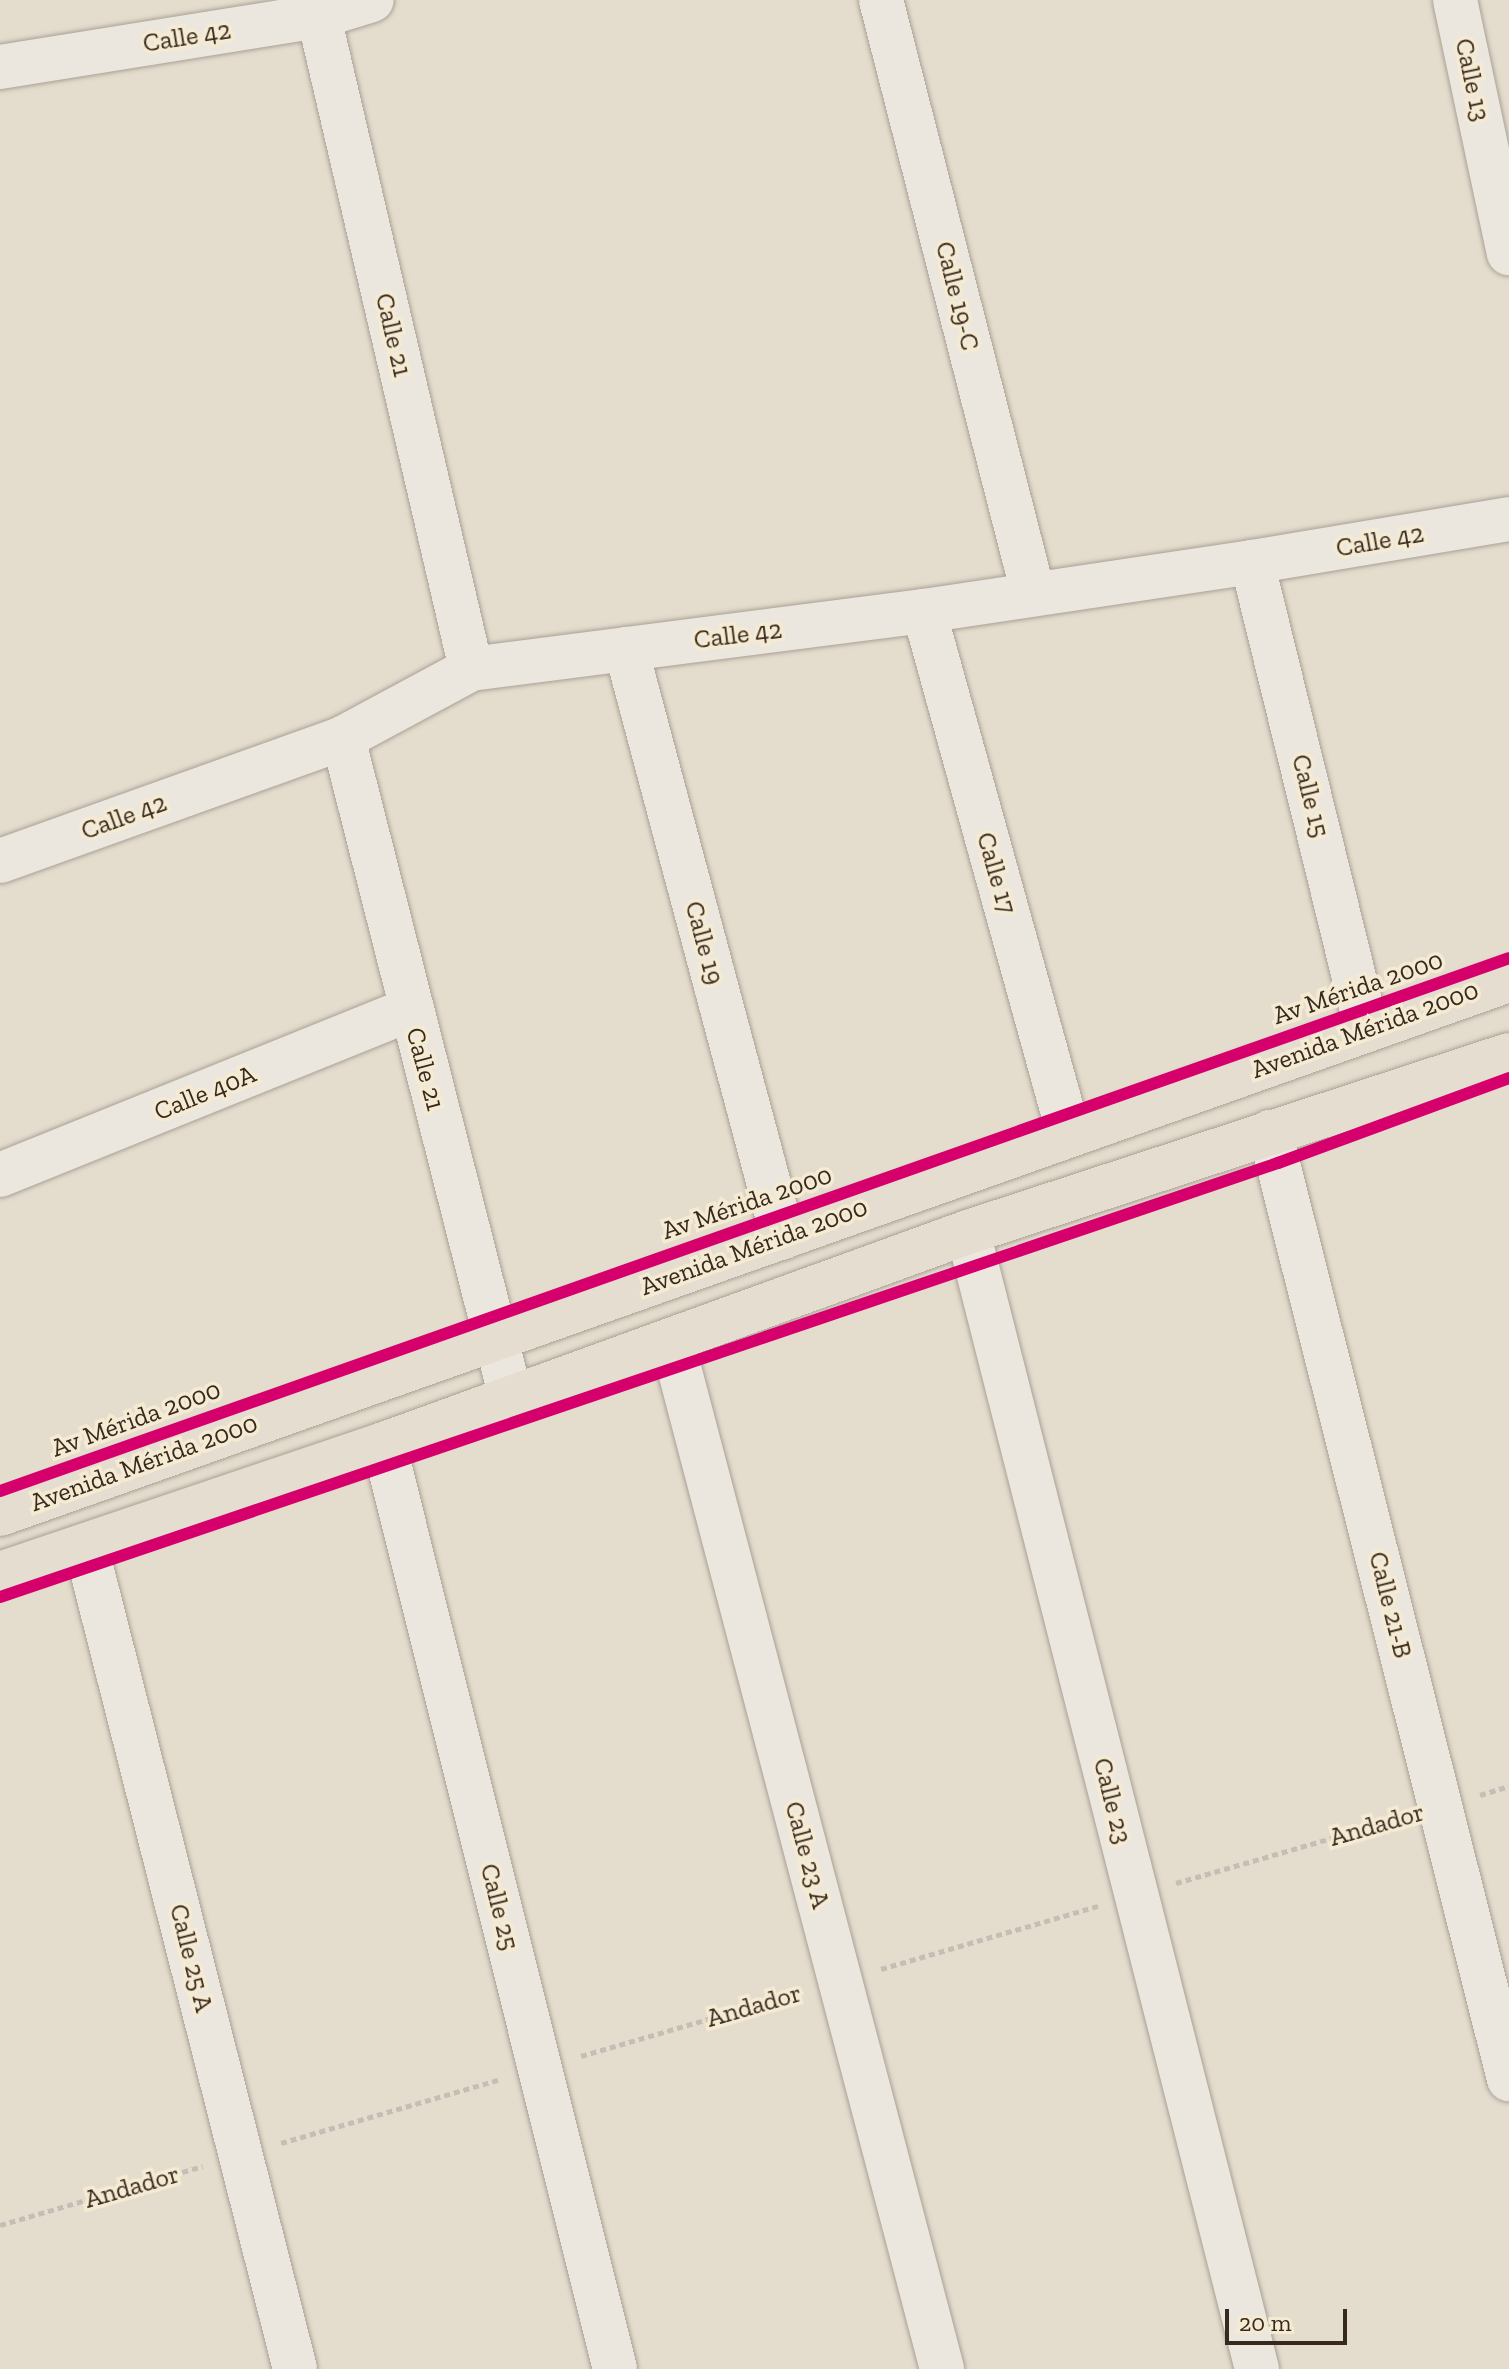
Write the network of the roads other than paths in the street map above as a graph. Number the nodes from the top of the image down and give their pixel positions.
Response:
1 (372, 0) edge
2 (881, 0) edge
3 (1455, 0) edge
4 (317, 8) edge
5 (0, 67) edge
6 (1509, 253) edge
7 (1509, 519) edge
8 (1252, 562) junction
9 (1033, 593) junction
10 (924, 611) junction
11 (626, 649) junction
12 (471, 669) junction
13 (343, 738) junction
14 (0, 861) edge
15 (1509, 980) edge
16 (409, 1010) junction
17 (1367, 1030) junction
18 (1509, 1055) edge
19 (1270, 1132) junction
20 (1069, 1135) junction
21 (0, 1175) edge
22 (968, 1232) junction
23 (783, 1237) junction
24 (496, 1338) junction
25 (672, 1341) junction
26 (511, 1398) junction
27 (384, 1444) junction
28 (0, 1514) edge
29 (86, 1547) junction
30 (0, 1574) edge
31 (1509, 2079) edge
32 (295, 2369) edge
33 (615, 2369) edge
34 (942, 2369) edge
35 (1257, 2369) edge

1 - 4 street, Calle 42
2 - 9 street, Calle 19-C
3 - 6 street, Calle 13
4 - 5 street, Calle 42
4 - 12 street, Calle 21
7 - 8 street, Calle 42
8 - 9 street, Calle 42
8 - 17 street, Calle 15
9 - 10 street, Calle 42
10 - 11 street, Calle 42
10 - 20 street, Calle 17
11 - 12 street, Calle 42
11 - 23 street, Calle 19
12 - 13 street, Calle 42
13 - 14 street, Calle 42
13 - 16 street, Calle 21
15 - 17 main road, Avenida Mérida 2000
16 - 21 street, Calle 40A
16 - 24 street, Calle 21
17 - 20 main road, Avenida Mérida 2000
18 - 19 main road
19 - 22 main road
19 - 31 street, Calle 21-B
20 - 23 main road, Avenida Mérida 2000
22 - 25 main road
22 - 35 street, Calle 23
23 - 24 main road, Avenida Mérida 2000
24 - 26 street, Calle 21
24 - 28 main road, Avenida Mérida 2000
25 - 26 main road
25 - 34 street, Calle 23 A
26 - 27 main road
27 - 29 main road
27 - 33 street, Calle 25
29 - 30 main road
29 - 32 street, Calle 25 A

